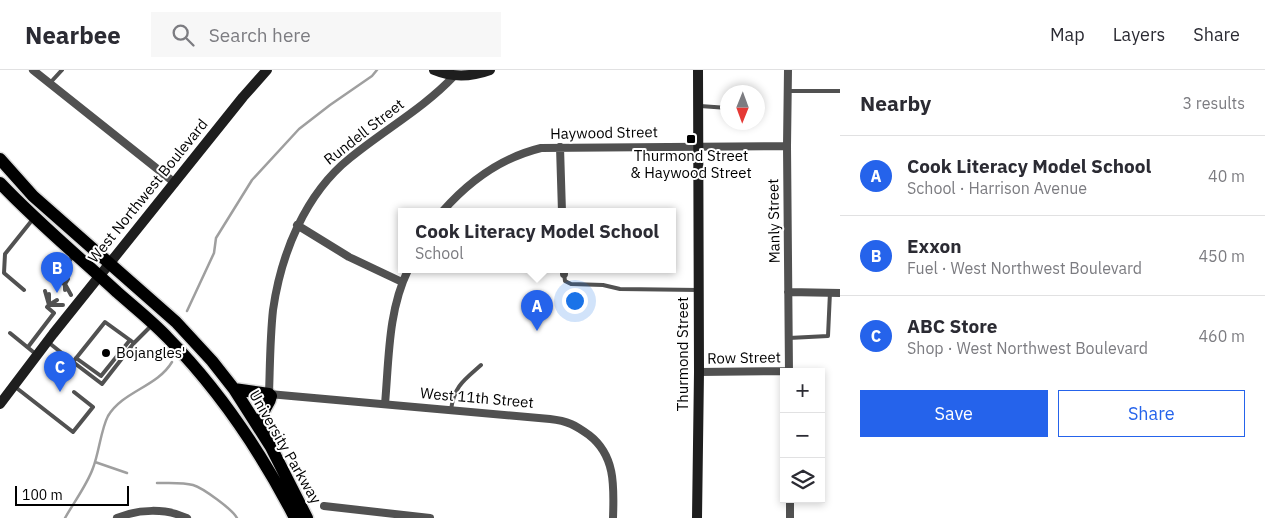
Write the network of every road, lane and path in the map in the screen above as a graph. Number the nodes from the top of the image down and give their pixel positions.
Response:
1 (32, 70) edge
2 (62, 70) edge
3 (267, 70) edge
4 (434, 70) edge
5 (490, 70) edge
6 (698, 70) edge
7 (788, 70) edge
8 (454, 76) junction
9 (49, 83) junction
10 (788, 91) junction
11 (840, 91) edge
12 (698, 106) junction
13 (720, 107) edge
14 (697, 146) junction
15 (787, 146) junction
16 (560, 147) junction
17 (0, 159) edge
18 (0, 183) edge
19 (175, 183) junction
20 (446, 208) edge
21 (562, 208) edge
22 (34, 217) junction
23 (297, 225) junction
24 (75, 254) junction
25 (110, 263) junction
26 (406, 273) edge
27 (564, 273) edge
28 (99, 276) junction
29 (53, 280) dead end
30 (402, 282) junction
31 (57, 284) dead end
32 (65, 284) junction
33 (24, 290) dead end
34 (65, 290) dead end
35 (699, 290) junction
36 (45, 291) dead end
37 (788, 292) junction
38 (830, 292) junction
39 (840, 292) edge
40 (50, 294) dead end
41 (71, 295) dead end
42 (58, 300) dead end
43 (49, 304) junction
44 (63, 305) dead end
45 (54, 313) junction
46 (63, 322) junction
47 (154, 324) junction
48 (44, 326) junction
49 (10, 333) dead end
50 (50, 338) junction
51 (789, 338) junction
52 (132, 342) junction
53 (28, 348) junction
54 (37, 355) junction
55 (75, 360) junction
56 (481, 365) dead end
57 (789, 368) edge
58 (780, 371) edge
59 (699, 372) junction
60 (14, 386) junction
61 (234, 389) junction
62 (74, 392) dead end
63 (269, 394) junction
64 (0, 404) edge
65 (385, 404) junction
66 (451, 410) junction
67 (271, 447) junction
68 (790, 503) edge
69 (324, 506) dead end
70 (375, 515) edge
71 (117, 518) edge
72 (187, 518) edge
73 (295, 518) edge
74 (307, 518) edge
75 (430, 518) edge
76 (613, 518) edge
77 (697, 518) edge
78 (790, 518) edge

1 - 9 street
2 - 9 lane
3 - 19 main road, West Northwest Boulevard
4 - 8 main road
5 - 8 main road
6 - 12 main road, Thurmond Street
7 - 10 street, Manly Street
8 - 23 street, Rundell Street
9 - 19 street
10 - 11 lane
10 - 15 street, Manly Street
12 - 13 lane
12 - 14 main road, Thurmond Street
14 - 15 street, Haywood Street
14 - 16 street, Haywood Street
14 - 35 main road, Thurmond Street
15 - 37 street, Manly Street
16 - 20 street, Haywood Street
16 - 21 street
17 - 25 main road, University Parkway
18 - 22 main road, University Parkway
19 - 25 main road, West Northwest Boulevard
22 - 24 main road, University Parkway
22 - 33 lane
23 - 30 street
23 - 63 street, Rundell Street
24 - 28 main road, University Parkway
24 - 32 lane
25 - 28 main road, West Northwest Boulevard
25 - 61 main road, University Parkway
26 - 30 street
27 - 35 lane
28 - 46 main road, West Northwest Boulevard
28 - 47 main road, University Parkway
29 - 32 lane
30 - 65 street
31 - 32 lane
32 - 34 lane
32 - 41 lane
35 - 59 main road, Thurmond Street
36 - 43 lane
37 - 38 street
37 - 51 street, Manly Street
38 - 39 street
38 - 51 lane
40 - 43 lane
42 - 43 lane
43 - 44 lane
43 - 45 lane
45 - 46 lane
45 - 48 lane
46 - 50 main road, West Northwest Boulevard
47 - 52 lane
47 - 73 main road, University Parkway
48 - 50 lane
48 - 53 lane
49 - 53 lane
50 - 54 main road, West Northwest Boulevard
50 - 55 lane
51 - 57 street, Manly Street
52 - 55 lane
52 - 55 lane
52 - 55 lane
53 - 54 lane
54 - 60 main road, West Northwest Boulevard
56 - 66 lane
58 - 59 street, Row Street
59 - 77 main road, Thurmond Street
60 - 62 lane
60 - 64 main road, West Northwest Boulevard
61 - 63 main road
61 - 67 main road, University Parkway
63 - 65 street, West 11th Street
63 - 67 main road
65 - 66 street, West 11th Street
66 - 76 street, West 11th Street
67 - 74 main road, University Parkway
68 - 78 street
69 - 70 street
70 - 75 street
71 - 72 street

